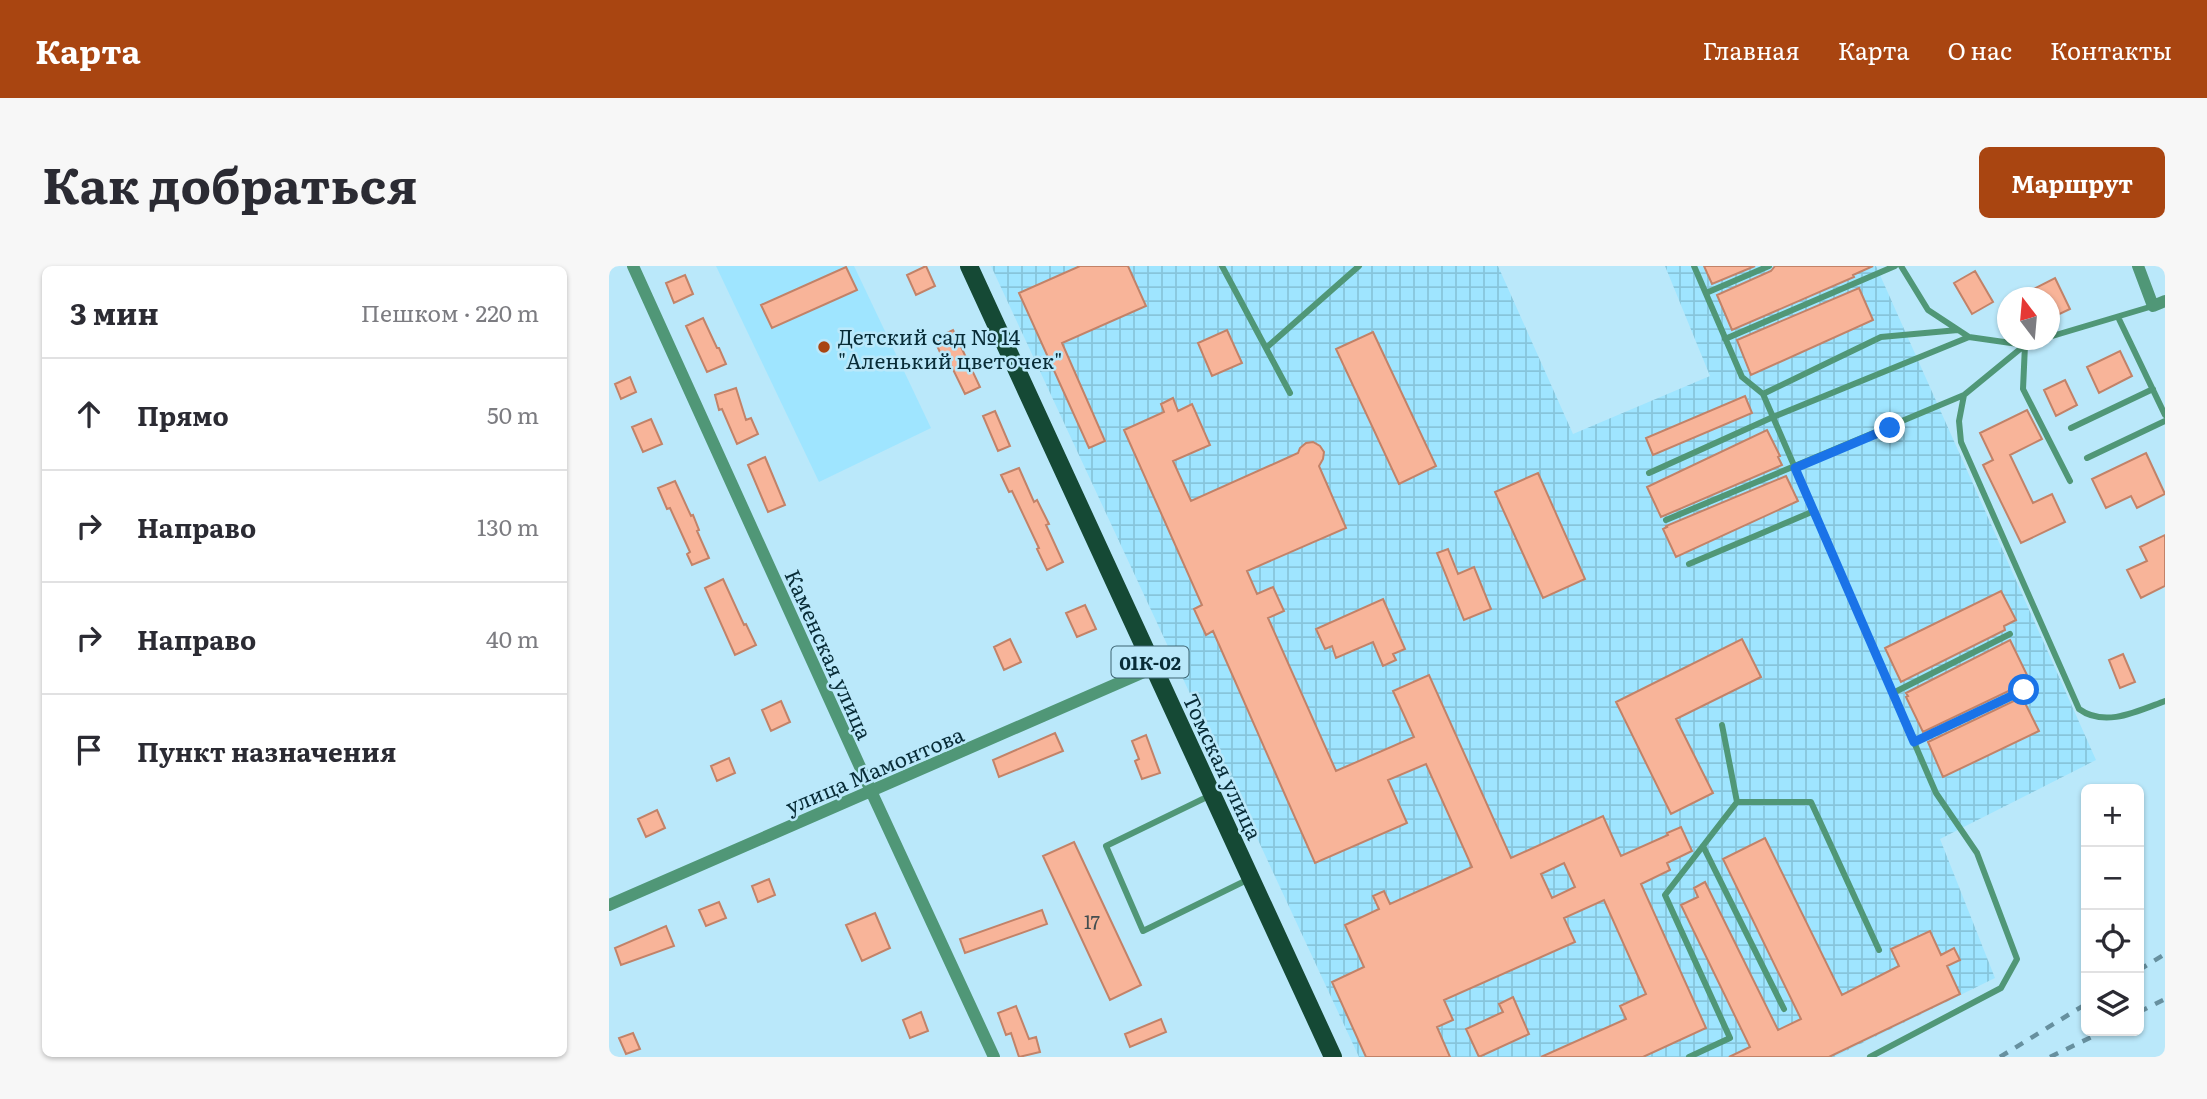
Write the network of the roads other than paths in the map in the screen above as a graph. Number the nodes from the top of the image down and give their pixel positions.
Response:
1 (633, 266) edge
2 (969, 266) edge
3 (1222, 266) edge
4 (1359, 266) edge
5 (1694, 266) edge
6 (1769, 266) edge
7 (1895, 266) edge
8 (1901, 266) edge
9 (2138, 266) edge
10 (1706, 293) junction
11 (2159, 303) edge
12 (2118, 317) junction
13 (1958, 330) junction
14 (2060, 334) edge
15 (1969, 337) junction
16 (1725, 339) junction
17 (1997, 341) edge
18 (1266, 348) junction
19 (2019, 350) edge
20 (2025, 350) edge
21 (2153, 389) junction
22 (1290, 393) dead end
23 (1763, 394) junction
24 (1964, 396) junction
25 (2165, 415) edge
26 (1773, 417) junction
27 (2165, 421) edge
28 (2071, 428) dead end
29 (2087, 458) dead end
30 (1795, 468) junction
31 (1649, 473) dead end
32 (2070, 481) dead end
33 (1814, 511) junction
34 (1666, 520) dead end
35 (1689, 564) dead end
36 (2010, 634) dead end
37 (1153, 668) junction
38 (2024, 690) dead end
39 (1893, 693) junction
40 (2165, 701) edge
41 (1722, 725) dead end
42 (1914, 742) junction
43 (871, 791) junction
44 (1212, 794) junction
45 (1737, 802) junction
46 (1703, 846) junction
47 (1251, 878) junction
48 (609, 905) edge
49 (1879, 950) dead end
50 (1784, 1009) dead end
51 (994, 1057) edge
52 (1333, 1057) edge
53 (1689, 1057) edge
54 (1870, 1057) edge

1 - 43 street, Каменская улица
2 - 37 main road, Томская улица / 01К-02
3 - 18 lane
4 - 18 lane
5 - 10 lane
6 - 10 lane
7 - 16 lane
8 - 13 lane
9 - 11 street
10 - 16 lane
11 - 12 lane
12 - 14 lane
12 - 21 lane
13 - 15 lane
13 - 23 lane
15 - 17 lane
15 - 26 lane
16 - 23 lane
18 - 22 lane
19 - 24 lane
20 - 32 lane
21 - 25 lane
21 - 28 lane
23 - 26 lane
24 - 30 lane
24 - 40 lane
26 - 30 lane
26 - 31 lane
27 - 29 lane
30 - 33 lane
30 - 34 lane
33 - 35 lane
33 - 39 lane
36 - 39 lane
37 - 43 street, улица Мамонтова
37 - 44 main road, Томская улица / 01К-02
38 - 42 lane
39 - 42 lane
41 - 45 lane
42 - 54 lane
43 - 48 street, улица Мамонтова
43 - 51 street, Каменская улица
44 - 47 main road, Томская улица / 01К-02
44 - 47 lane
45 - 46 lane
45 - 49 lane
46 - 50 lane
46 - 53 lane
47 - 52 main road, Томская улица / 01К-02

